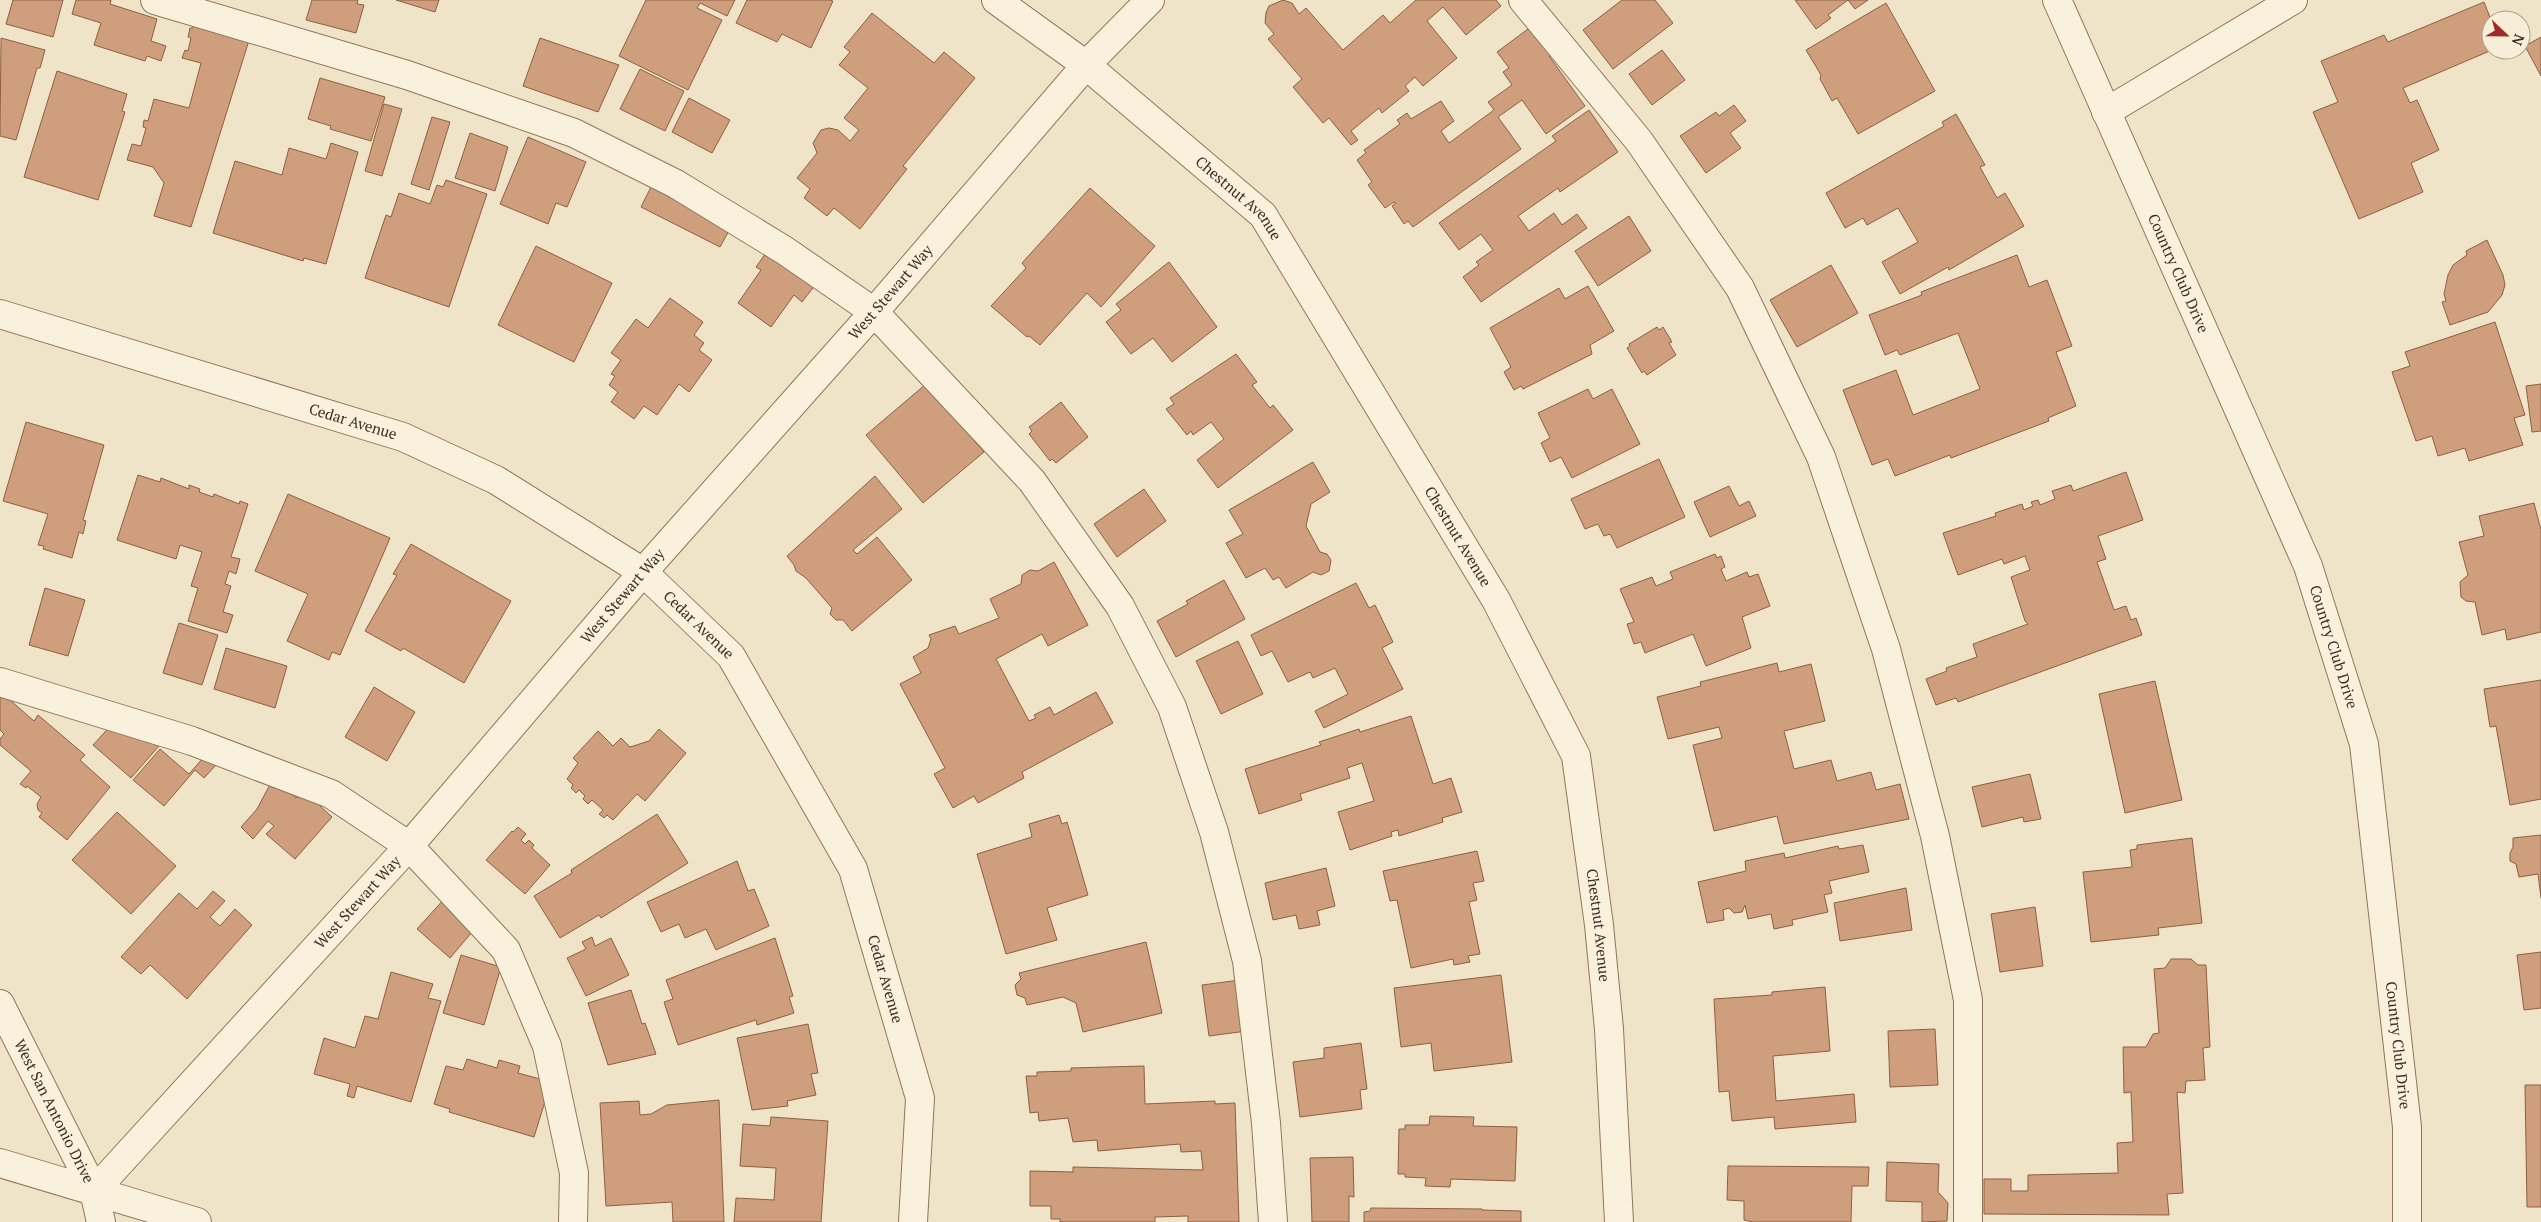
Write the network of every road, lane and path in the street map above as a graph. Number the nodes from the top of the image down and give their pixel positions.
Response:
1 (155, 0) edge
2 (996, 0) edge
3 (1150, 0) edge
4 (1523, 0) edge
5 (2057, 0) edge
6 (2293, 0) edge
7 (1086, 65) junction
8 (2106, 112) junction
9 (874, 312) junction
10 (0, 314) edge
11 (643, 572) junction
12 (0, 682) edge
13 (409, 846) junction
14 (0, 1004) edge
15 (0, 1163) edge
16 (94, 1191) junction
17 (101, 1222) edge
18 (197, 1222) edge
19 (573, 1222) edge
20 (913, 1222) edge
21 (1273, 1222) edge
22 (1619, 1222) edge
23 (1968, 1222) edge
24 (2407, 1222) edge

1 - 9 street
2 - 7 street, Chestnut Avenue
3 - 7 street, West Stewart Way
4 - 23 street
5 - 8 street, Country Club Drive
6 - 8 street
7 - 9 street, West Stewart Way
7 - 22 street, Chestnut Avenue
8 - 24 street, Country Club Drive
9 - 11 street, West Stewart Way
9 - 21 street
10 - 11 street, Cedar Avenue
11 - 13 street, West Stewart Way
11 - 20 street, Cedar Avenue
12 - 13 street
13 - 16 street, West Stewart Way
13 - 19 street
14 - 16 street, West San Antonio Drive
15 - 16 street
16 - 17 street, West San Antonio Drive
16 - 18 street

